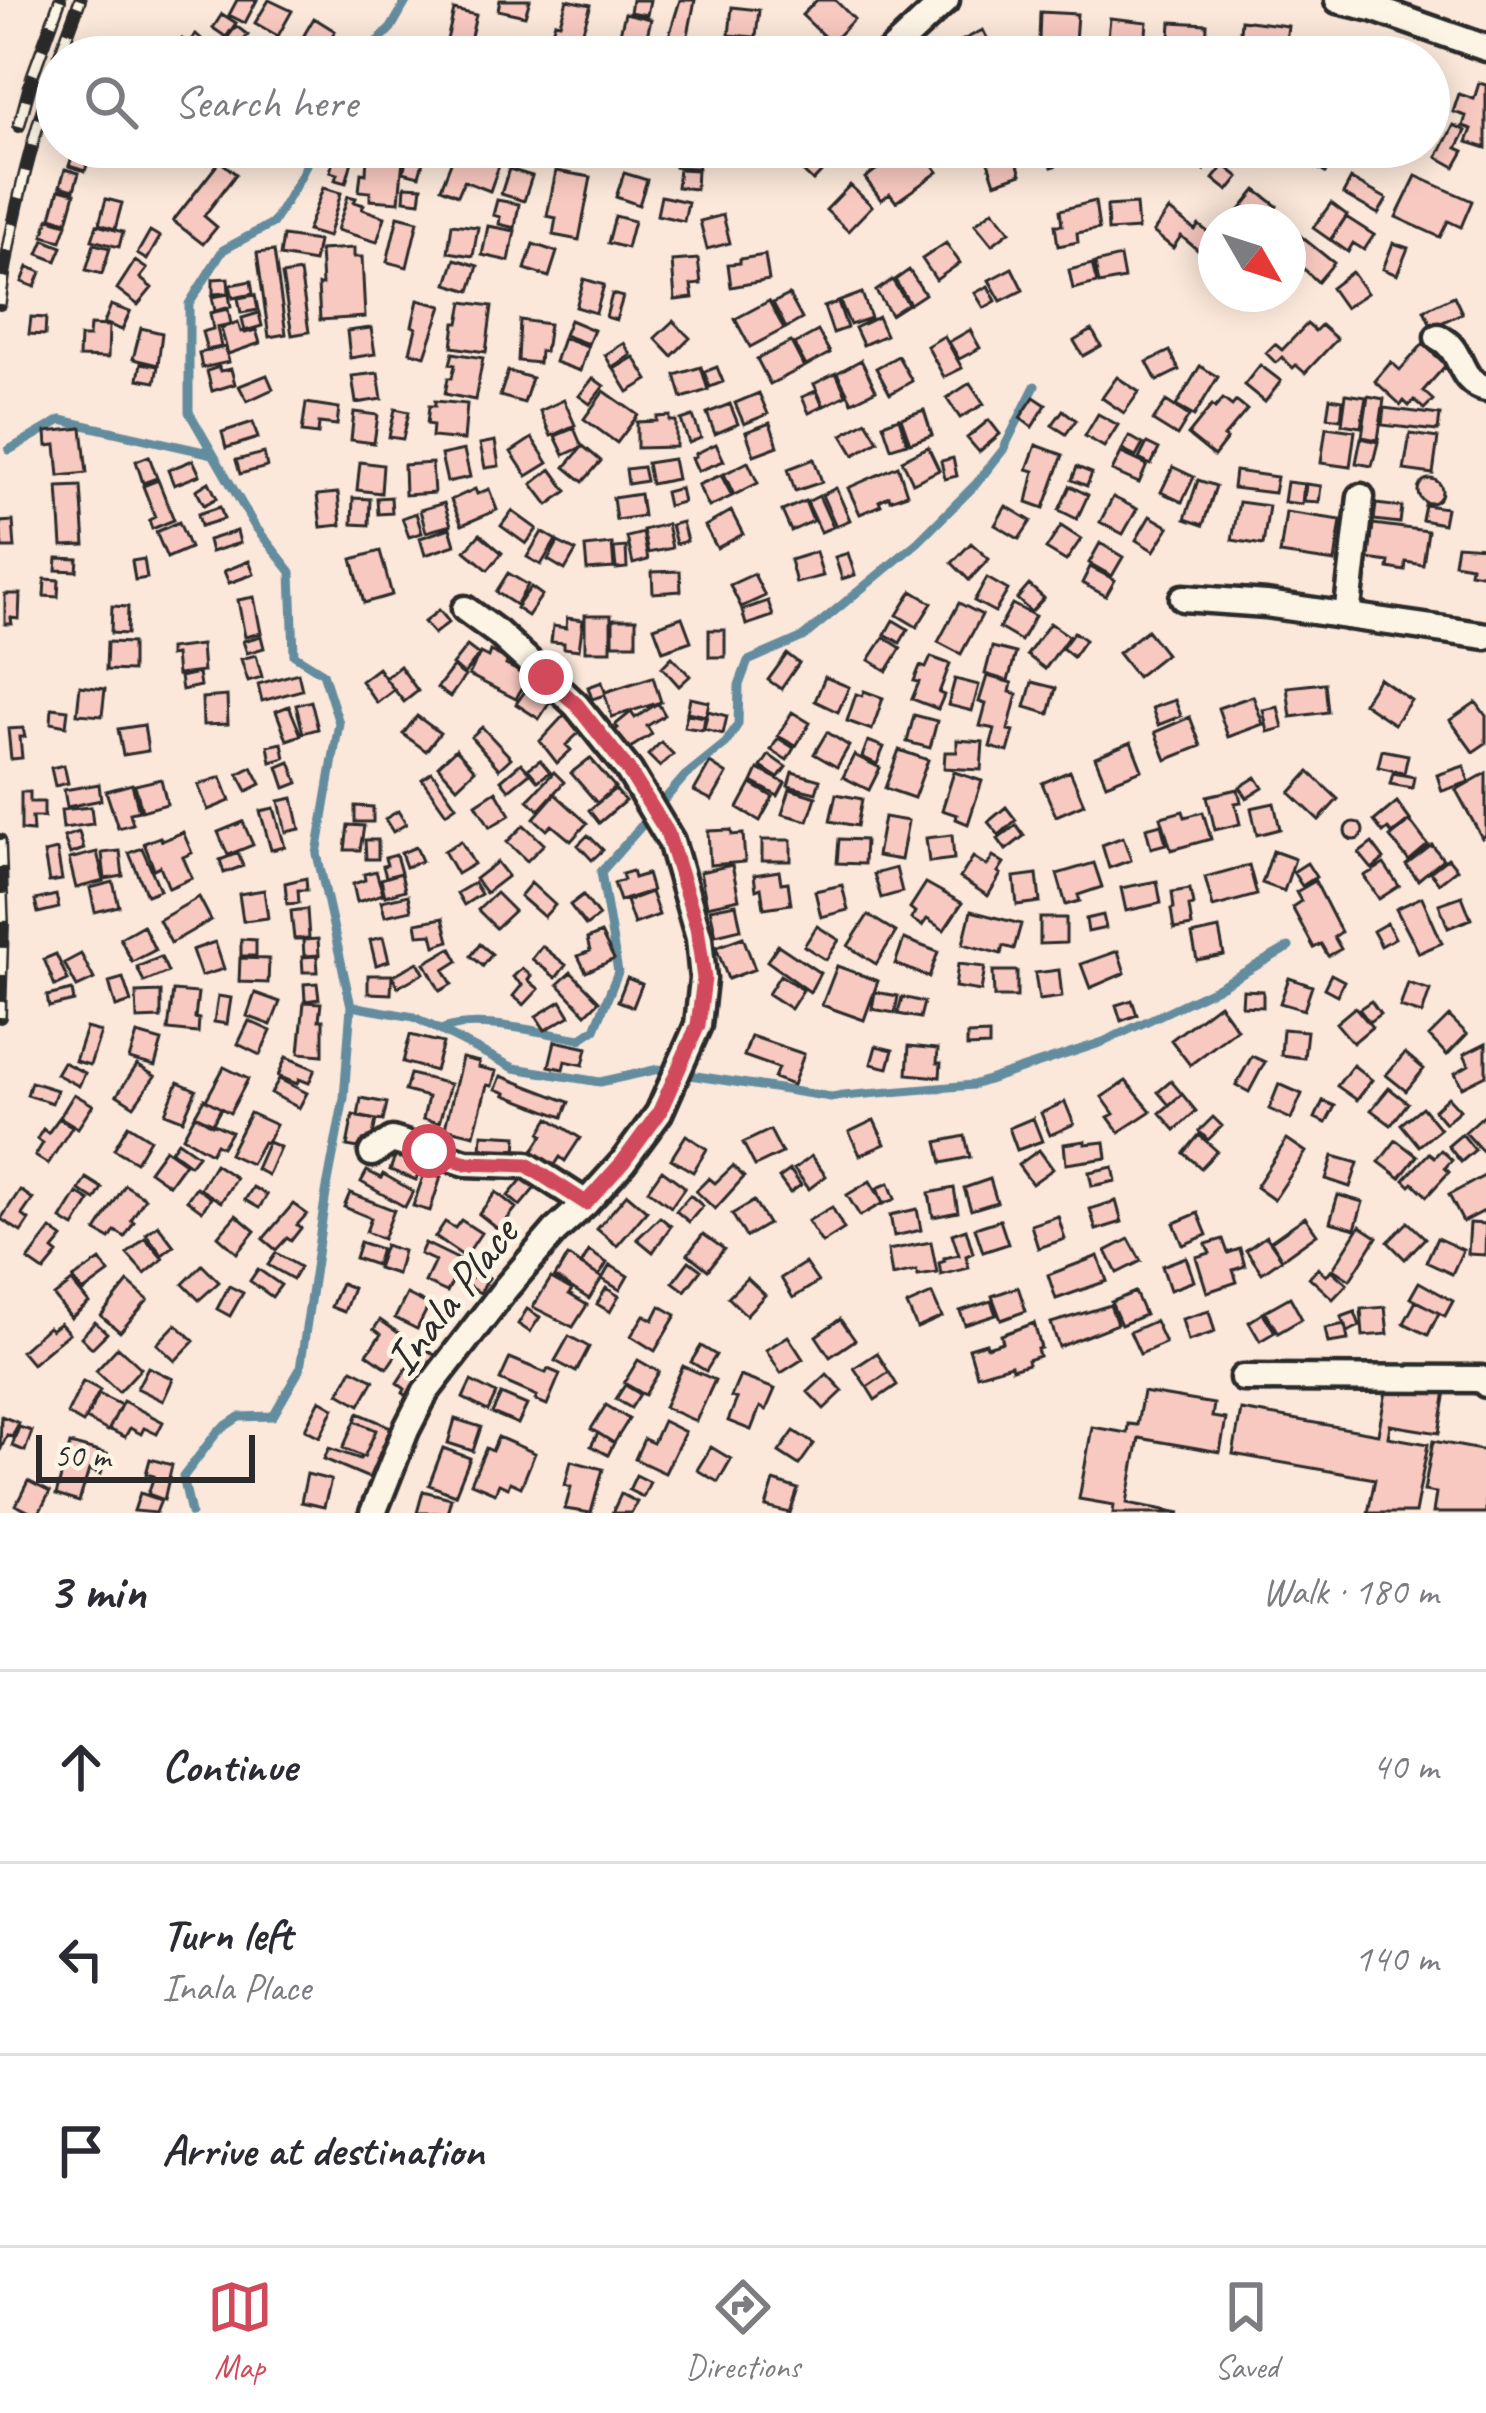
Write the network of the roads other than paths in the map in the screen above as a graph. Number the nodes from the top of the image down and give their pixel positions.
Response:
1 (946, 0) edge
2 (1338, 0) edge
3 (907, 36) edge
4 (1486, 48) edge
5 (1438, 337) dead end
6 (1486, 388) edge
7 (1361, 497) dead end
8 (1183, 598) dead end
9 (465, 609) dead end
10 (1347, 616) junction
11 (1486, 636) edge
12 (372, 1153) dead end
13 (586, 1203) junction
14 (1243, 1378) dead end
15 (1486, 1384) edge
16 (373, 1513) edge

1 - 3 street
2 - 4 street
5 - 6 street
7 - 10 street
8 - 10 street
9 - 13 street, Inala Place
10 - 11 street
12 - 13 street
13 - 16 street, Inala Place
14 - 15 street

